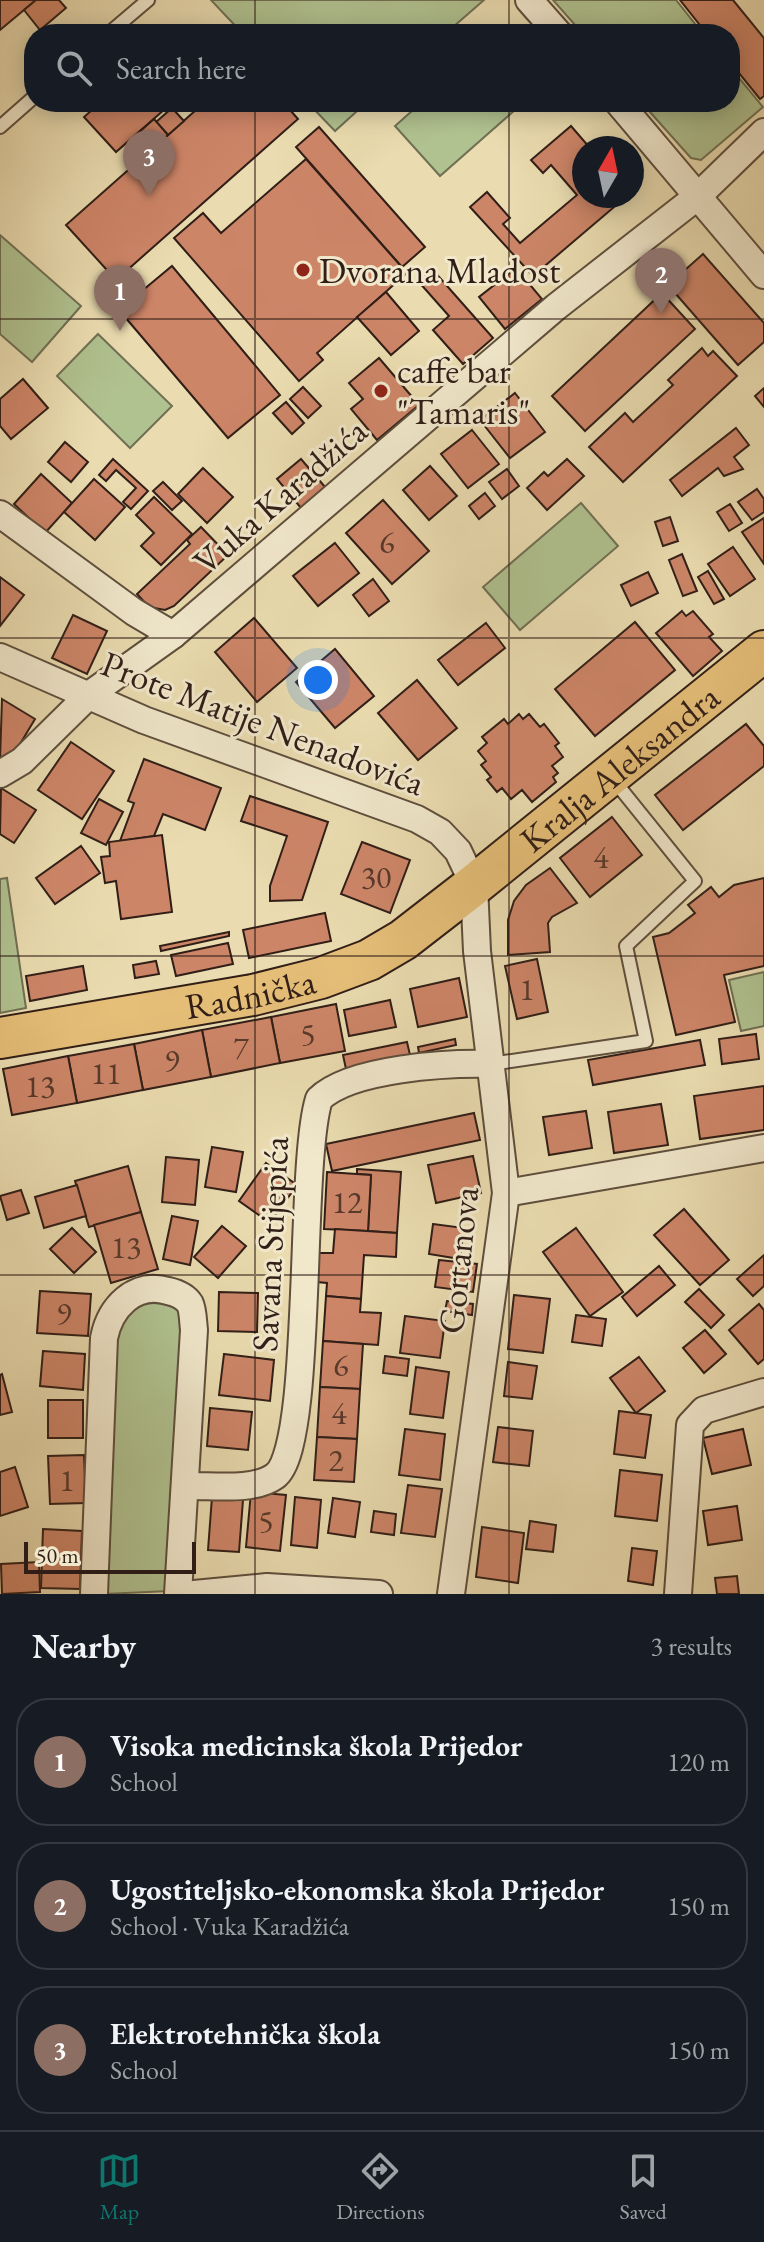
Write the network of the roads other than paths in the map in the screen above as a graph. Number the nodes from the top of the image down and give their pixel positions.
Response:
1 (148, 0) edge
2 (529, 0) edge
3 (120, 24) edge
4 (550, 24) edge
5 (24, 106) edge
6 (627, 112) edge
7 (0, 127) edge
8 (764, 132) edge
9 (698, 196) junction
10 (764, 275) edge
11 (0, 514) edge
12 (173, 635) junction
13 (764, 651) edge
14 (0, 657) edge
15 (89, 695) junction
16 (0, 774) edge
17 (610, 776) junction
18 (474, 885) junction
19 (0, 1038) edge
20 (491, 1064) junction
21 (764, 1148) edge
22 (506, 1193) junction
23 (764, 1392) edge
24 (185, 1486) junction
25 (94, 1594) edge
26 (178, 1594) edge
27 (194, 1594) edge
28 (379, 1594) edge
29 (451, 1594) edge
30 (678, 1594) edge

1 - 3 lane
2 - 4 street
5 - 7 lane
6 - 9 street
8 - 9 street, Vuka Karadžića
9 - 10 street
9 - 12 street, Vuka Karadžića
11 - 12 street
12 - 15 street, Vuka Karadžića
13 - 17 main road, Kralja Aleksandra
14 - 15 street, Prote Matije Nenadovića
15 - 16 street, Vuka Karadžića
15 - 18 street, Prote Matije Nenadovića
17 - 18 main road, Kralja Aleksandra
17 - 20 lane
18 - 19 main road, Radnička
18 - 20 street, Gortanova
20 - 22 street, Gortanova
20 - 24 street, Savana Stijepića
21 - 22 street
22 - 29 street, Gortanova
23 - 30 street
24 - 25 street
24 - 26 street
27 - 28 street

